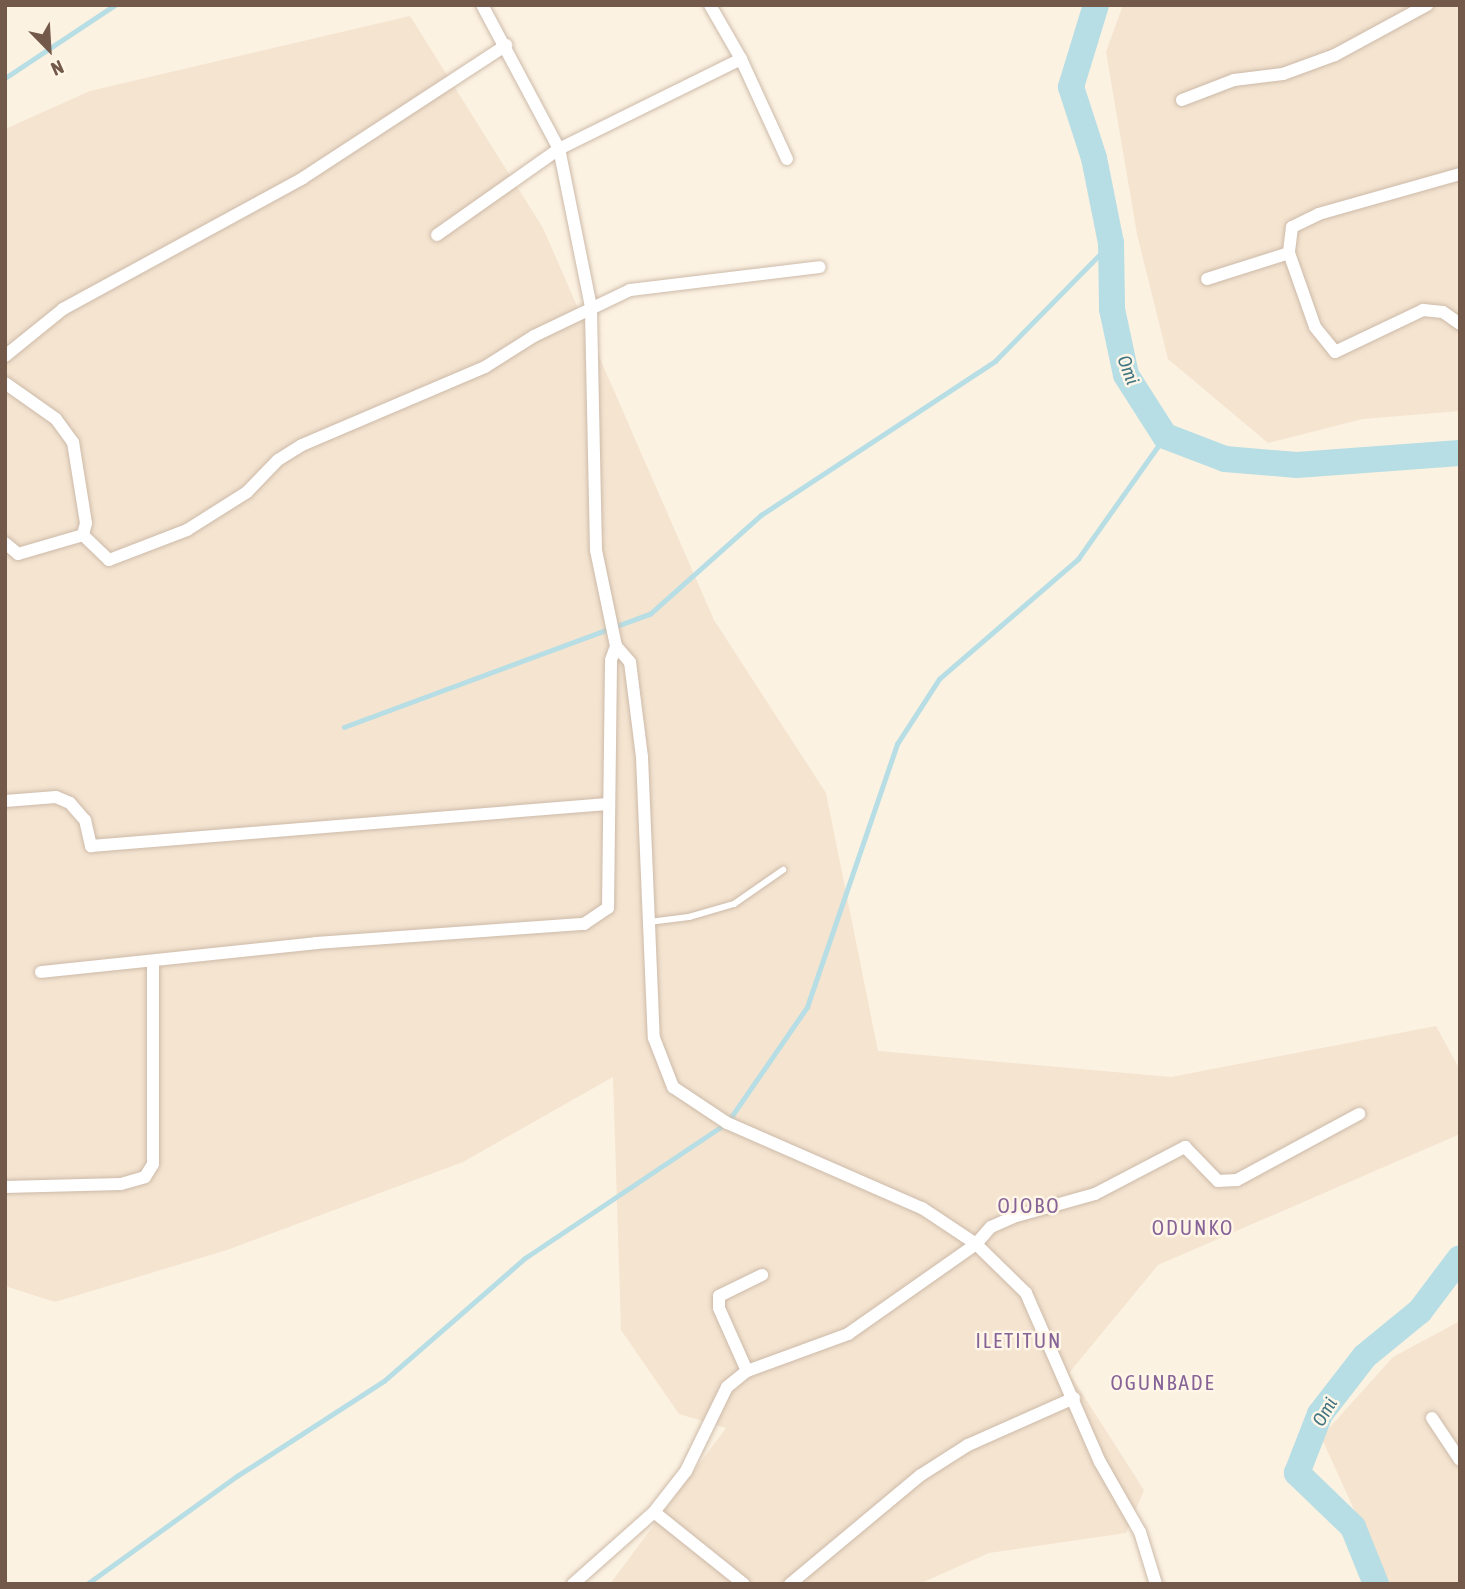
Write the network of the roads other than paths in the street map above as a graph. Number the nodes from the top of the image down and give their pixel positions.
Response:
1 (482, 5) edge
2 (710, 5) edge
3 (1427, 5) edge
4 (506, 45) junction
5 (741, 59) junction
6 (1182, 100) dead end
7 (559, 149) junction
8 (787, 159) dead end
9 (1460, 174) edge
10 (437, 235) dead end
11 (1289, 253) junction
12 (820, 267) dead end
13 (1207, 279) dead end
14 (591, 307) junction
15 (1460, 324) edge
16 (5, 356) edge
17 (5, 383) edge
18 (83, 535) junction
19 (5, 543) edge
20 (616, 646) junction
21 (5, 801) edge
22 (607, 804) junction
23 (783, 870) dead end
24 (649, 922) junction
25 (153, 961) junction
26 (41, 972) dead end
27 (1359, 1114) dead end
28 (5, 1187) edge
29 (976, 1244) junction
30 (762, 1275) dead end
31 (747, 1371) junction
32 (1074, 1398) junction
33 (1432, 1418) dead end
34 (1460, 1460) edge
35 (654, 1512) junction
36 (573, 1584) edge
37 (744, 1584) edge
38 (790, 1584) edge
39 (1156, 1584) edge

1 - 4 street
2 - 5 street
3 - 6 street
4 - 7 street
4 - 16 street
5 - 7 street
5 - 8 street
7 - 10 street
7 - 14 street
9 - 11 street
11 - 13 street
11 - 15 street
12 - 14 street
14 - 18 street
14 - 20 street
17 - 18 street
18 - 19 street
20 - 22 street
20 - 24 street
21 - 22 street
22 - 25 street
23 - 24 lane
24 - 29 street
25 - 26 street
25 - 28 street
27 - 29 street
29 - 31 street
29 - 32 street
30 - 31 street
31 - 35 street
32 - 38 street
32 - 39 street
33 - 34 street
35 - 36 street
35 - 37 street

